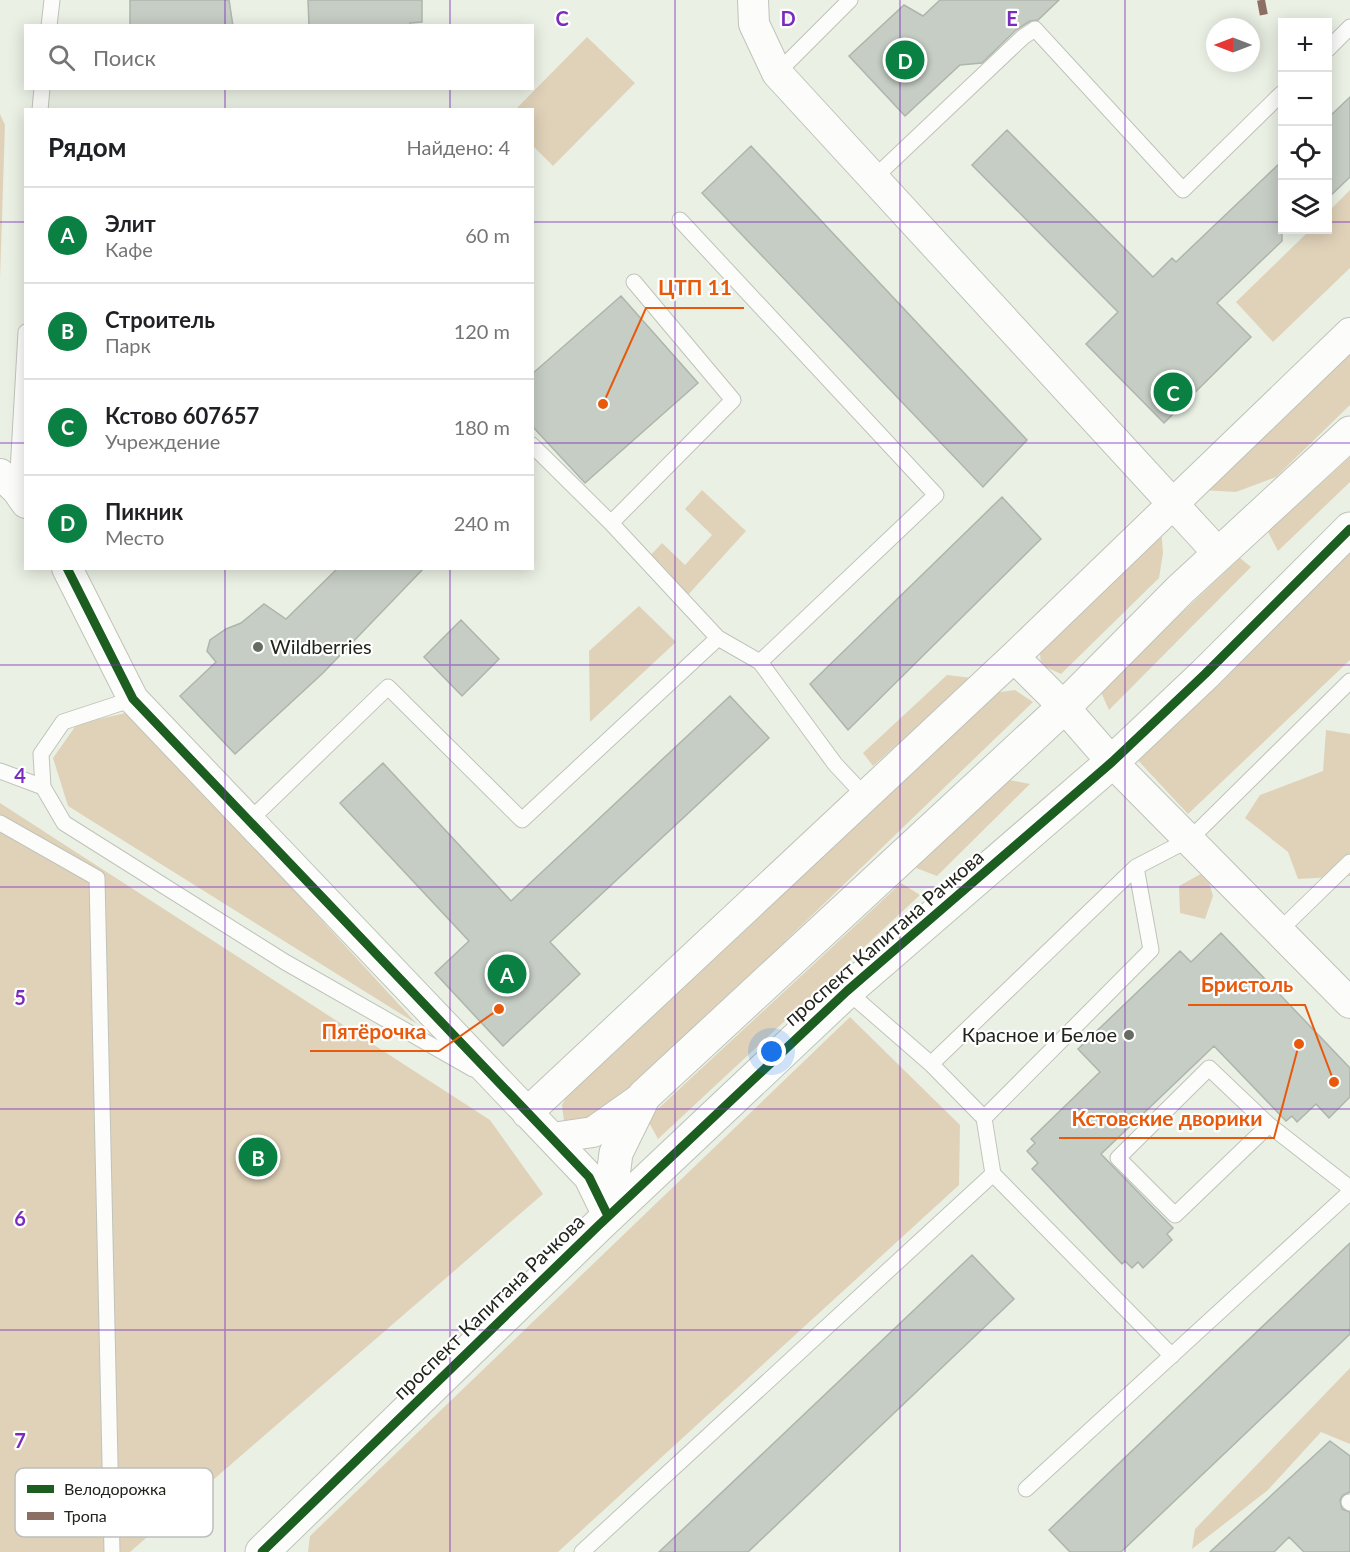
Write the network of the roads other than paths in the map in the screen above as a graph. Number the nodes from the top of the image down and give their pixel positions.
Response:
1 (52, 0) edge
2 (753, 0) edge
3 (850, 0) edge
4 (49, 24) edge
5 (1350, 27) edge
6 (1332, 45) edge
7 (777, 73) junction
8 (42, 90) edge
9 (1278, 97) edge
10 (40, 108) edge
11 (874, 178) junction
12 (680, 219) dead end
13 (634, 282) dead end
14 (1350, 333) edge
15 (24, 358) edge
16 (1350, 434) edge
17 (534, 447) edge
18 (14, 489) edge
19 (1173, 503) junction
20 (611, 523) junction
21 (1350, 529) edge
22 (1219, 554) junction
23 (68, 570) edge
24 (718, 638) junction
25 (1014, 657) junction
26 (760, 662) junction
27 (1350, 681) edge
28 (133, 699) junction
29 (1064, 707) junction
30 (1112, 762) junction
31 (0, 771) edge
32 (43, 787) junction
33 (865, 796) junction
34 (249, 821) junction
35 (0, 823) edge
36 (1190, 839) junction
37 (1350, 862) edge
38 (1136, 867) junction
39 (1279, 931) junction
40 (847, 991) junction
41 (1350, 1003) edge
42 (931, 1064) junction
43 (499, 1084) junction
44 (644, 1096) junction
45 (527, 1113) junction
46 (984, 1118) junction
47 (1269, 1125) junction
48 (552, 1138) junction
49 (993, 1174) junction
50 (1350, 1188) edge
51 (1350, 1192) edge
52 (608, 1216) junction
53 (1172, 1356) junction
54 (110, 1468) edge
55 (1026, 1489) dead end
56 (112, 1537) edge
57 (267, 1550) edge
58 (112, 1552) edge
59 (582, 1552) edge

1 - 4 lane
2 - 7 street
3 - 7 lane
5 - 6 lane
7 - 11 street
8 - 10 lane
9 - 11 lane
11 - 19 street
12 - 26 lane
13 - 20 lane
14 - 19 street
15 - 18 lane
16 - 22 street
17 - 20 lane
19 - 22 street
19 - 25 street
20 - 24 lane
21 - 30 street, проспект Капитана Рачкова
22 - 29 street
23 - 28 street
24 - 26 lane
24 - 34 lane
25 - 29 street
25 - 33 street
26 - 33 lane
27 - 36 lane
28 - 32 lane
28 - 34 street
29 - 30 street
29 - 44 street
30 - 36 street
30 - 40 street, проспект Капитана Рачкова
31 - 32 lane
32 - 43 lane
33 - 45 street
34 - 43 street
35 - 54 lane
36 - 38 lane
36 - 39 street
37 - 39 lane
38 - 42 lane
38 - 46 lane
39 - 41 street
40 - 42 lane
40 - 52 street, проспект Капитана Рачкова
42 - 46 lane
43 - 45 street
44 - 48 street
44 - 52 street
45 - 48 street
46 - 49 lane
47 - 47 lane
47 - 50 lane
48 - 52 street
49 - 53 lane
49 - 59 lane
51 - 53 lane
52 - 57 street, проспект Капитана Рачкова
53 - 55 lane
56 - 58 lane

